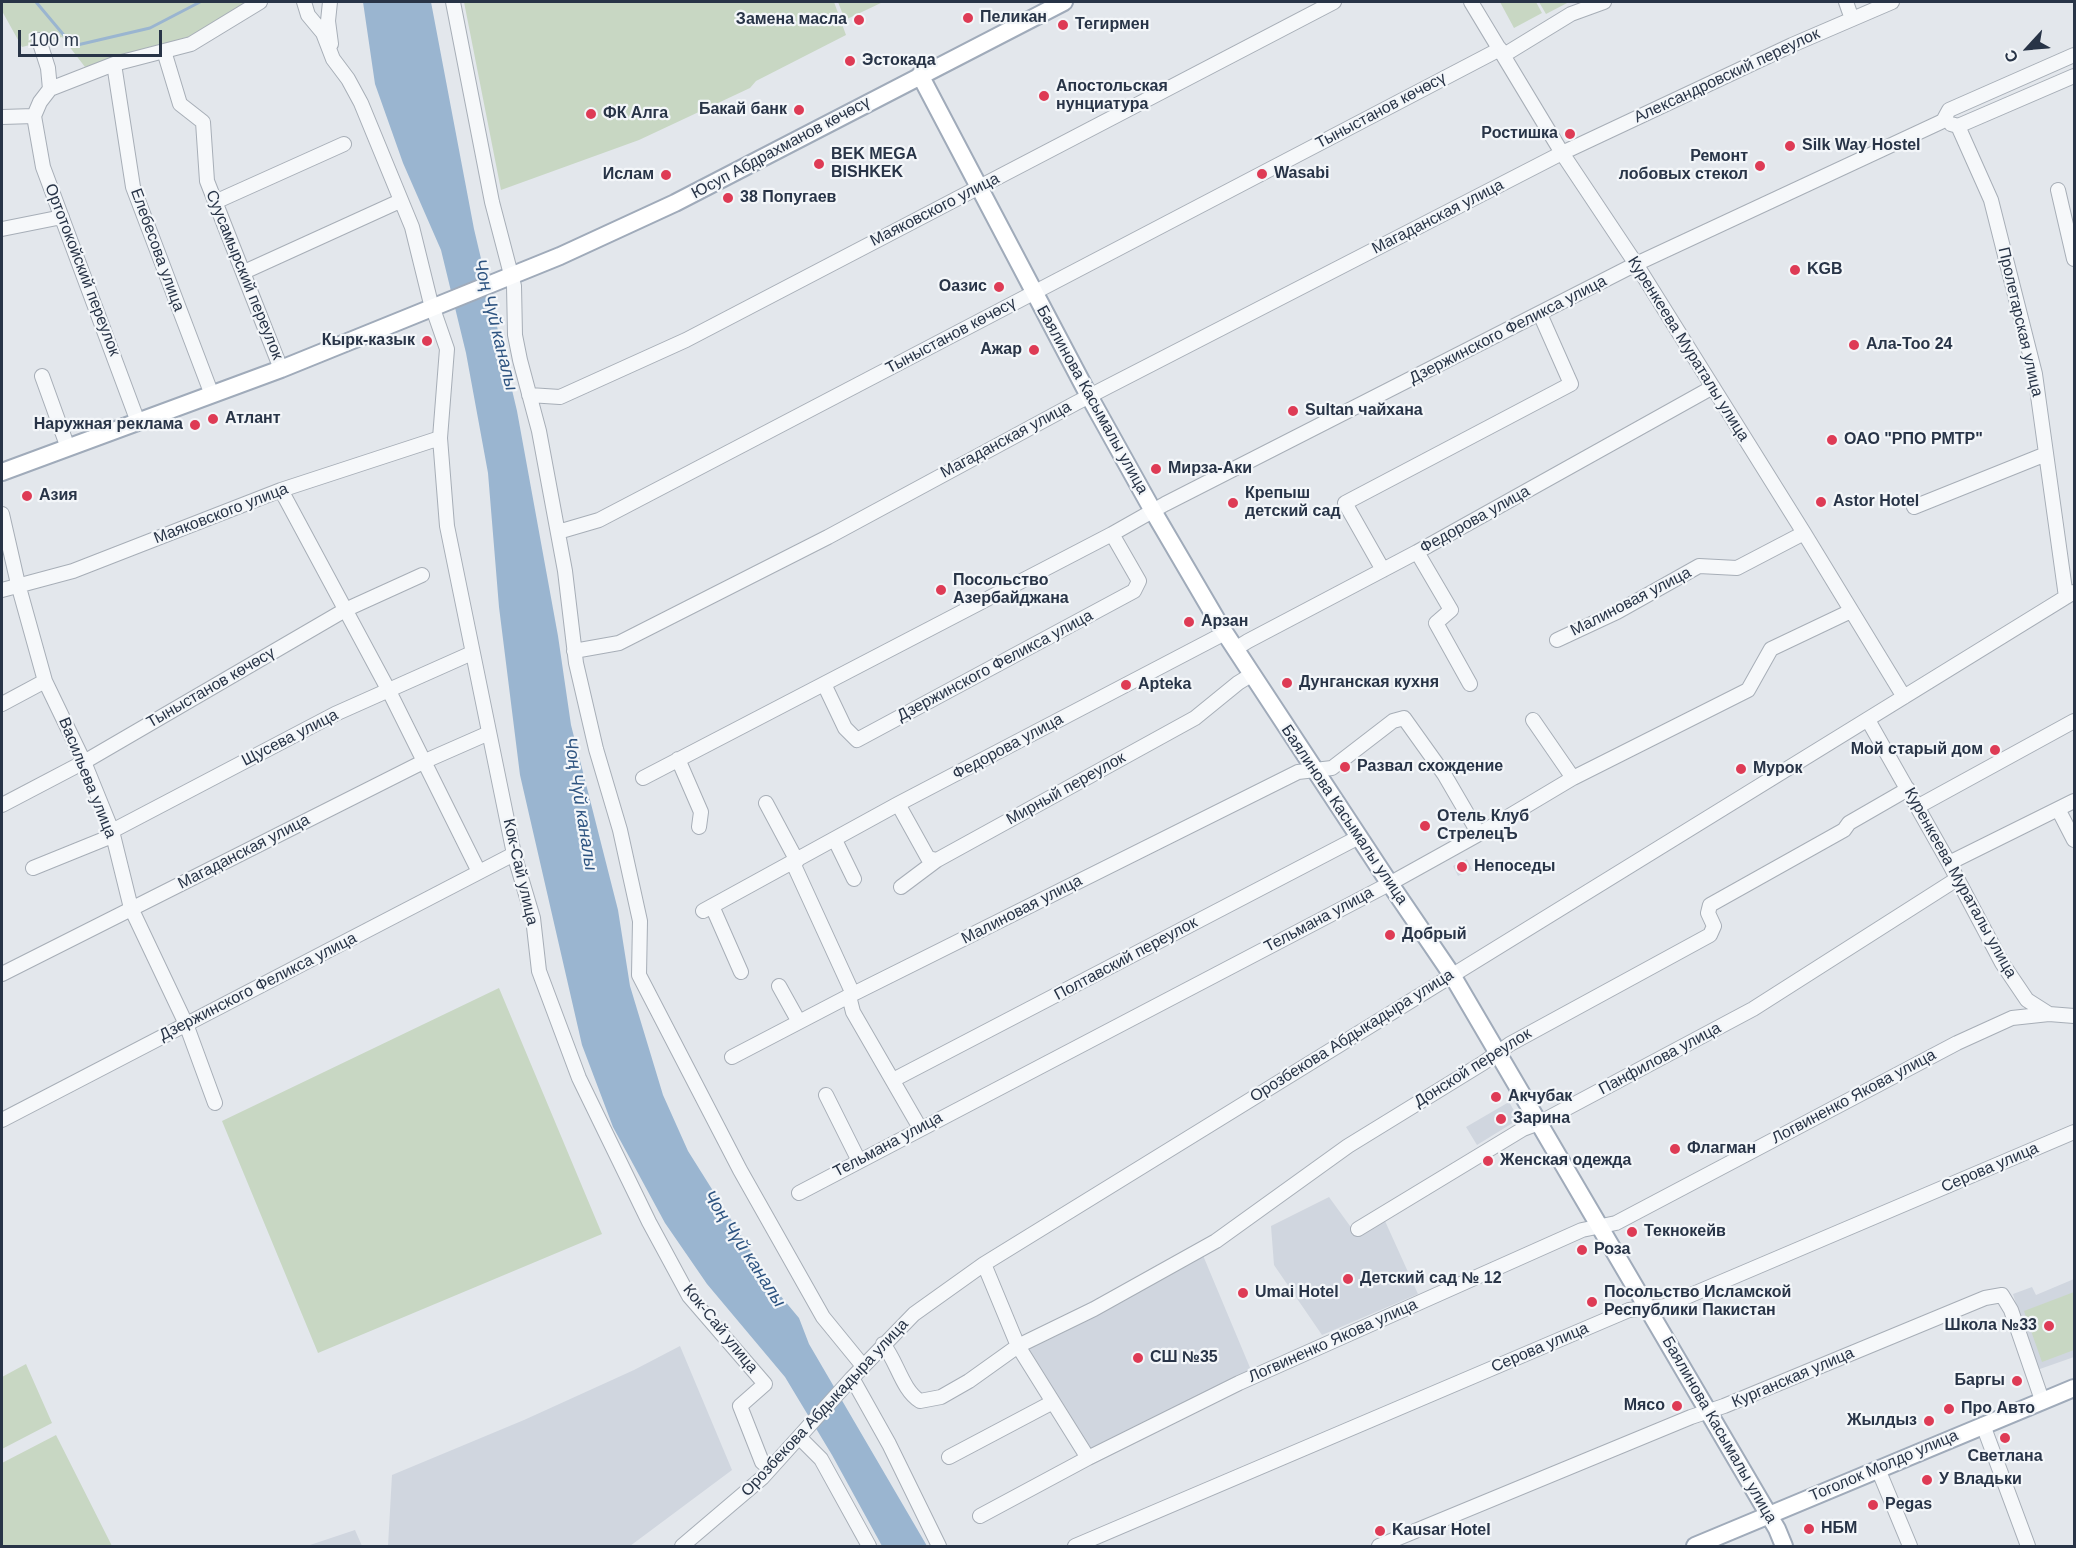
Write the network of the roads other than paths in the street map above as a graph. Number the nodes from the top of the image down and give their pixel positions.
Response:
1 (260, 2) edge
2 (304, 2) edge
3 (330, 2) edge
4 (453, 2) edge
5 (1064, 2) edge
6 (1334, 2) edge
7 (1471, 2) edge
8 (1604, 2) edge
9 (1846, 2) edge
10 (1892, 2) edge
11 (1852, 19) junction
12 (39, 40) dead end
13 (164, 51) junction
14 (1502, 52) junction
15 (2074, 55) edge
16 (333, 59) junction
17 (114, 64) junction
18 (920, 75) junction
19 (2074, 76) edge
20 (50, 90) junction
21 (34, 116) junction
22 (2, 117) edge
23 (1943, 122) junction
24 (1958, 126) junction
25 (344, 144) dead end
26 (1562, 153) junction
27 (978, 188) junction
28 (2058, 190) dead end
29 (400, 201) junction
30 (215, 202) junction
31 (62, 218) junction
32 (2, 230) edge
33 (2074, 259) edge
34 (1636, 264) junction
35 (244, 272) junction
36 (512, 276) junction
37 (1033, 293) junction
38 (438, 305) junction
39 (1540, 314) junction
40 (281, 369) junction
41 (42, 376) dead end
42 (1713, 387) junction
43 (212, 395) junction
44 (529, 395) junction
45 (1089, 396) junction
46 (138, 422) junction
47 (440, 438) junction
48 (68, 448) junction
49 (2046, 454) junction
50 (2, 472) edge
51 (281, 490) junction
52 (1914, 507) dead end
53 (1153, 511) junction
54 (2, 514) edge
55 (558, 532) junction
56 (1804, 533) junction
57 (1112, 534) junction
58 (1417, 552) junction
59 (1383, 570) junction
60 (422, 575) dead end
61 (18, 584) junction
62 (2, 590) edge
63 (2070, 594) edge
64 (345, 610) junction
65 (1851, 611) junction
66 (1225, 633) junction
67 (1557, 640) dead end
68 (1235, 649) junction
69 (574, 651) junction
70 (472, 652) junction
71 (1251, 675) junction
72 (45, 681) junction
73 (824, 684) junction
74 (1470, 684) dead end
75 (389, 691) junction
76 (1904, 697) junction
77 (2, 705) edge
78 (1533, 720) dead end
79 (1868, 720) junction
80 (2074, 721) edge
81 (489, 733) junction
82 (678, 759) junction
83 (84, 762) junction
84 (423, 762) junction
85 (1314, 770) junction
86 (643, 778) dead end
87 (1573, 778) junction
88 (1908, 789) junction
89 (2074, 801) edge
90 (766, 803) dead end
91 (898, 804) junction
92 (2, 805) edge
93 (1917, 807) junction
94 (2058, 809) junction
95 (699, 826) dead end
96 (112, 833) junction
97 (1479, 834) junction
98 (1359, 837) junction
99 (835, 840) junction
100 (2074, 840) edge
101 (514, 854) junction
102 (937, 860) junction
103 (795, 862) junction
104 (1949, 863) junction
105 (33, 868) dead end
106 (479, 872) junction
107 (854, 879) dead end
108 (1957, 879) junction
109 (1389, 884) junction
110 (901, 887) dead end
111 (131, 908) junction
112 (741, 972) dead end
113 (2, 974) edge
114 (1452, 975) junction
115 (779, 986) dead end
116 (851, 995) junction
117 (2049, 1014) junction
118 (2074, 1016) edge
119 (799, 1022) junction
120 (186, 1024) junction
121 (1497, 1052) junction
122 (732, 1057) dead end
123 (893, 1080) junction
124 (826, 1095) dead end
125 (215, 1103) dead end
126 (2, 1120) edge
127 (1539, 1123) junction
128 (920, 1128) junction
129 (2074, 1132) edge
130 (860, 1161) junction
131 (799, 1193) dead end
132 (1599, 1226) junction
133 (1358, 1229) dead end
134 (984, 1264) junction
135 (1648, 1309) junction
136 (883, 1344) junction
137 (1018, 1346) junction
138 (863, 1366) junction
139 (849, 1381) junction
140 (2073, 1391) edge
141 (2043, 1400) junction
142 (1053, 1402) junction
143 (1707, 1411) junction
144 (1983, 1425) junction
145 (802, 1435) junction
146 (949, 1456) dead end
147 (1088, 1458) junction
148 (770, 1469) junction
149 (1878, 1469) junction
150 (1769, 1515) junction
151 (980, 1516) dead end
152 (1704, 1545) edge
153 (682, 1546) edge
154 (869, 1546) edge
155 (939, 1546) edge
156 (1075, 1546) edge
157 (1379, 1546) edge
158 (1784, 1546) edge
159 (1910, 1546) edge
160 (2028, 1546) edge

1 - 13 street
2 - 16 street, Кок-Сай улица
3 - 16 street
4 - 36 street
5 - 18 main road, Юсуп Абдрахманов көчөсү
6 - 27 street, Маяковского улица
7 - 14 street, Куренкеева Мураталы улица
8 - 14 street
9 - 11 street
10 - 11 street, Александровский переулок
11 - 26 street, Александровский переулок
12 - 20 street
13 - 17 street
13 - 30 street, Суусамырский переулок
14 - 26 street, Куренкеева Мураталы улица
14 - 37 street, Тыныстанов көчөсү
15 - 23 street, Дзержинского Феликса улица
16 - 29 street, Кок-Сай улица
17 - 20 street
17 - 43 street, Елебесова улица
18 - 27 main road, Баялинова Касымалы улица
18 - 36 main road, Юсуп Абдрахманов көчөсү
19 - 24 street
20 - 21 street
21 - 22 street
21 - 31 street, Ортотокойский переулок
23 - 24 street
23 - 34 street, Дзержинского Феликса улица
24 - 49 street, Пролетарская улица
25 - 30 street
26 - 34 street, Куренкеева Мураталы улица
26 - 45 street, Магаданская улица
27 - 37 main road, Баялинова Касымалы улица
27 - 44 street, Маяковского улица
28 - 33 street
29 - 35 street
29 - 38 street, Кок-Сай улица
30 - 35 street, Суусамырский переулок
31 - 32 street
31 - 46 street, Ортотокойский переулок
34 - 39 street, Дзержинского Феликса улица
34 - 42 street, Куренкеева Мураталы улица
35 - 40 street, Суусамырский переулок
36 - 38 main road, Юсуп Абдрахманов көчөсү
36 - 44 street
37 - 45 main road, Баялинова Касымалы улица
37 - 55 street, Тыныстанов көчөсү
38 - 40 main road
38 - 47 street, Кок-Сай улица
39 - 53 street, Дзержинского Феликса улица
39 - 59 street
40 - 43 main road
41 - 48 street
42 - 56 street, Куренкеева Мураталы улица
42 - 58 street, Федорова улица
43 - 46 main road
44 - 55 street
45 - 53 main road, Баялинова Касымалы улица
45 - 69 street, Магаданская улица
46 - 48 main road
47 - 51 street, Маяковского улица
47 - 70 street, Кок-Сай улица
48 - 50 main road
49 - 52 street
49 - 63 street, Пролетарская улица
51 - 61 street, Маяковского улица
51 - 64 street
53 - 57 street, Дзержинского Феликса улица
53 - 66 main road, Баялинова Касымалы улица
54 - 61 street, Васильева улица
55 - 69 street
56 - 65 street, Куренкеева Мураталы улица
56 - 67 street, Малиновая улица
57 - 73 street, Дзержинского Феликса улица
57 - 73 street, Дзержинского Феликса улица
58 - 59 street, Федорова улица
58 - 74 street
59 - 68 street, Федорова улица
60 - 64 street, Тыныстанов көчөсү
61 - 62 street, Маяковского улица
61 - 72 street, Васильева улица
63 - 76 street, Орозбекова Абдыкадыра улица
64 - 75 street
64 - 83 street, Тыныстанов көчөсү
65 - 76 street, Куренкеева Мураталы улица
65 - 87 street, Тельмана улица
66 - 68 main road, Баялинова Касымалы улица
66 - 91 street, Федорова улица
68 - 71 main road, Баялинова Касымалы улица
69 - 138 street
70 - 75 street, Щусева улица
70 - 81 street, Кок-Сай улица
71 - 85 main road, Баялинова Касымалы улица
71 - 102 street, Мирный переулок
72 - 77 street
72 - 83 street, Васильева улица
73 - 82 street, Дзержинского Феликса улица
75 - 84 street
75 - 96 street, Щусева улица
76 - 79 street, Орозбекова Абдыкадыра улица
78 - 87 street
79 - 88 street, Куренкеева Мураталы улица
79 - 114 street, Орозбекова Абдыкадыра улица
80 - 93 street
81 - 84 street, Магаданская улица
81 - 101 street, Кок-Сай улица
82 - 86 street, Дзержинского Феликса улица
82 - 95 street
83 - 92 street, Тыныстанов көчөсү
83 - 96 street, Васильева улица
84 - 106 street
84 - 111 street, Магаданская улица
85 - 97 street, Малиновая улица
85 - 98 main road, Баялинова Касымалы улица
85 - 116 street, Малиновая улица
87 - 97 street, Тельмана улица
88 - 93 street, Куренкеева Мураталы улица
88 - 121 street, Донской переулок
89 - 94 street
90 - 103 street
91 - 99 street, Федорова улица
91 - 102 street
93 - 104 street, Куренкеева Мураталы улица
94 - 100 street
94 - 104 street
96 - 105 street, Щусева улица
96 - 111 street, Васильева улица
97 - 109 street, Тельмана улица
98 - 109 main road, Баялинова Касымалы улица
98 - 123 street, Полтавский переулок
99 - 103 street, Федорова улица
99 - 107 street
101 - 106 street, Дзержинского Феликса улица
101 - 148 street, Кок-Сай улица
102 - 110 street, Мирный переулок
103 - 112 street, Федорова улица
103 - 116 street
104 - 108 street, Куренкеева Мураталы улица
106 - 120 street, Дзержинского Феликса улица
108 - 117 street, Куренкеева Мураталы улица
108 - 127 street, Панфилова улица
109 - 114 main road, Баялинова Касымалы улица
109 - 128 street, Тельмана улица
111 - 113 street, Магаданская улица
111 - 120 street, Васильева улица
114 - 121 main road, Баялинова Касымалы улица
114 - 134 street, Орозбекова Абдыкадыра улица
115 - 119 street
116 - 119 street, Малиновая улица
116 - 123 street
117 - 118 street
117 - 132 street, Логвиненко Якова улица
119 - 122 street, Малиновая улица
120 - 125 street, Васильева улица
120 - 126 street, Дзержинского Феликса улица
121 - 127 main road, Баялинова Касымалы улица
121 - 137 street, Донской переулок
123 - 128 street
124 - 130 street
127 - 132 main road, Баялинова Касымалы улица
127 - 133 street, Панфилова улица
128 - 130 street, Тельмана улица
129 - 135 street, Серова улица
130 - 131 street, Тельмана улица
132 - 135 main road, Баялинова Касымалы улица
132 - 147 street, Логвиненко Якова улица
134 - 136 street, Орозбекова Абдыкадыра улица
134 - 137 street
135 - 143 main road, Баялинова Касымалы улица
135 - 156 street, Серова улица
136 - 137 street, Донской переулок
136 - 138 street, Орозбекова Абдыкадыра улица
137 - 142 street
138 - 139 street, Орозбекова Абдыкадыра улица
139 - 145 street, Орозбекова Абдыкадыра улица
139 - 155 street
140 - 141 main road, Тоголок Молдо улица
141 - 143 street, Курганская улица
141 - 144 main road, Тоголок Молдо улица
142 - 146 street
142 - 147 street
143 - 150 main road, Баялинова Касымалы улица
143 - 157 street, Курганская улица
144 - 149 main road, Тоголок Молдо улица
144 - 160 street
145 - 148 street, Орозбекова Абдыкадыра улица
145 - 154 street
147 - 151 street, Логвиненко Якова улица
148 - 153 street, Орозбекова Абдыкадыра улица
149 - 150 main road, Тоголок Молдо улица
149 - 159 street
150 - 152 main road, Тоголок Молдо улица
150 - 158 main road, Баялинова Касымалы улица

